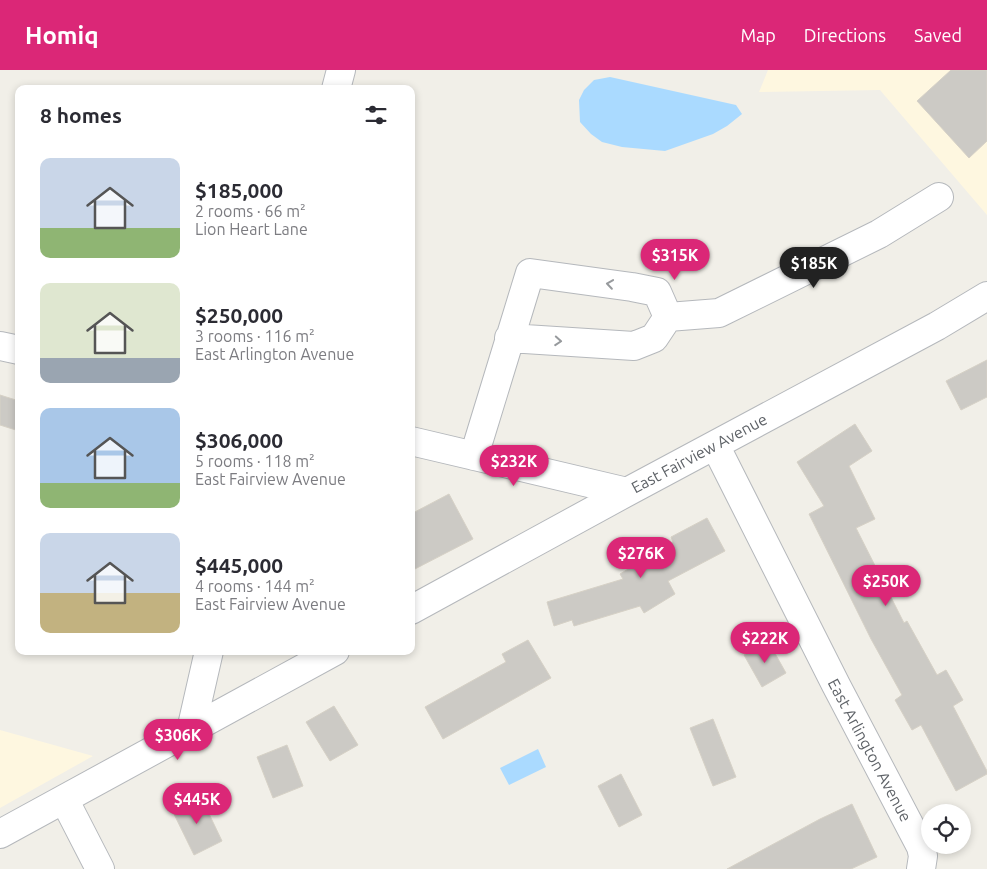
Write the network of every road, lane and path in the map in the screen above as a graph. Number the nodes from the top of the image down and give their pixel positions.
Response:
1 (341, 70) edge
2 (337, 85) edge
3 (939, 197) dead end
4 (987, 296) edge
5 (668, 317) junction
6 (509, 338) junction
7 (0, 346) edge
8 (15, 349) edge
9 (415, 445) edge
10 (715, 445) junction
11 (474, 456) junction
12 (627, 492) junction
13 (415, 608) edge
14 (208, 655) edge
15 (328, 655) edge
16 (191, 730) junction
17 (64, 799) junction
18 (0, 834) edge
19 (100, 869) edge
20 (921, 869) edge

1 - 2 street
3 - 5 street
4 - 10 street, East Fairview Avenue
6 -> 5 street
5 -> 6 street
6 - 11 street
7 - 8 street
9 - 11 street
10 - 12 street, East Fairview Avenue
10 - 20 street, East Arlington Avenue
11 - 12 street
12 - 13 street, East Fairview Avenue
14 - 16 street
15 - 16 street
16 - 17 street
17 - 18 street
17 - 19 street

